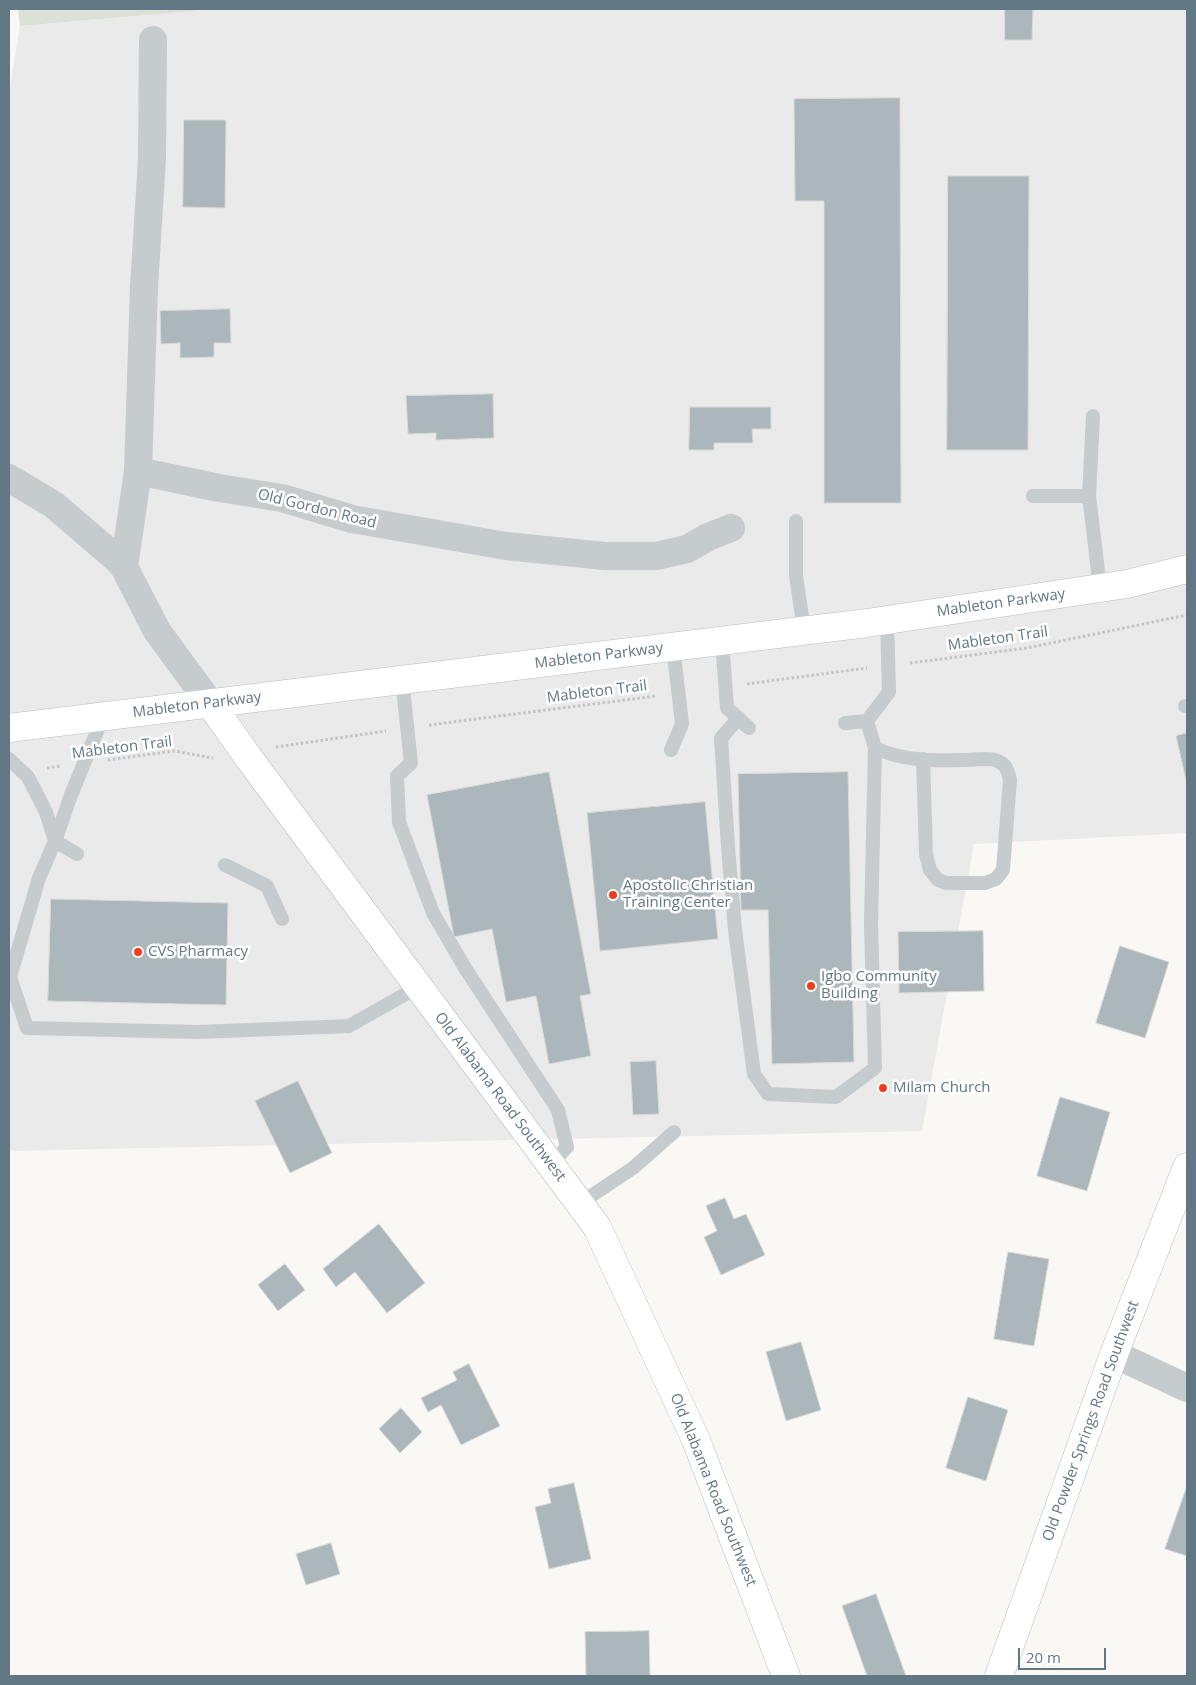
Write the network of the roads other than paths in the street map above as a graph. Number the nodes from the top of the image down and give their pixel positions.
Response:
1 (153, 40) dead end
2 (1093, 416) dead end
3 (138, 471) junction
4 (9, 478) edge
5 (1032, 496) dead end
6 (1089, 496) junction
7 (796, 521) dead end
8 (731, 528) dead end
9 (124, 567) junction
10 (1187, 569) edge
11 (1100, 588) junction
12 (887, 620) junction
13 (804, 630) junction
14 (722, 640) junction
15 (673, 646) junction
16 (402, 680) junction
17 (210, 703) junction
18 (109, 716) junction
19 (867, 721) junction
20 (846, 723) dead end
21 (9, 728) edge
22 (875, 748) junction
23 (671, 750) dead end
24 (9, 759) edge
25 (924, 759) junction
26 (56, 841) junction
27 (77, 854) dead end
28 (225, 865) dead end
29 (282, 918) dead end
30 (418, 987) junction
31 (674, 1132) dead end
32 (550, 1165) junction
33 (1187, 1167) edge
34 (579, 1204) junction
35 (1114, 1354) junction
36 (1187, 1388) edge
37 (786, 1676) edge
38 (999, 1676) edge

1 - 3 street
2 - 6 lane
3 - 8 street, Old Gordon Road
3 - 9 street
4 - 9 street
5 - 6 lane
6 - 11 lane
7 - 13 lane
9 - 17 street, Old Alabama Road Southwest
10 - 11 street, Mableton Parkway
11 - 12 street, Mableton Parkway
12 - 13 street, Mableton Parkway
12 - 19 lane
13 - 14 street, Mableton Parkway
14 - 15 street, Mableton Parkway
14 - 22 lane
15 - 16 street, Mableton Parkway
15 - 23 lane
16 - 17 street, Mableton Parkway
16 - 32 lane
17 - 18 street, Mableton Parkway
17 - 30 street, Old Alabama Road Southwest
18 - 21 street, Mableton Parkway
18 - 26 lane
19 - 20 lane
19 - 22 lane
22 - 25 lane
24 - 26 lane
25 - 25 lane
26 - 27 lane
26 - 30 lane
28 - 29 lane
30 - 32 street, Old Alabama Road Southwest
31 - 34 lane
32 - 34 street, Old Alabama Road Southwest
33 - 35 street, Old Powder Springs Road Southwest
34 - 37 street, Old Alabama Road Southwest
35 - 36 street
35 - 38 street, Old Powder Springs Road Southwest

